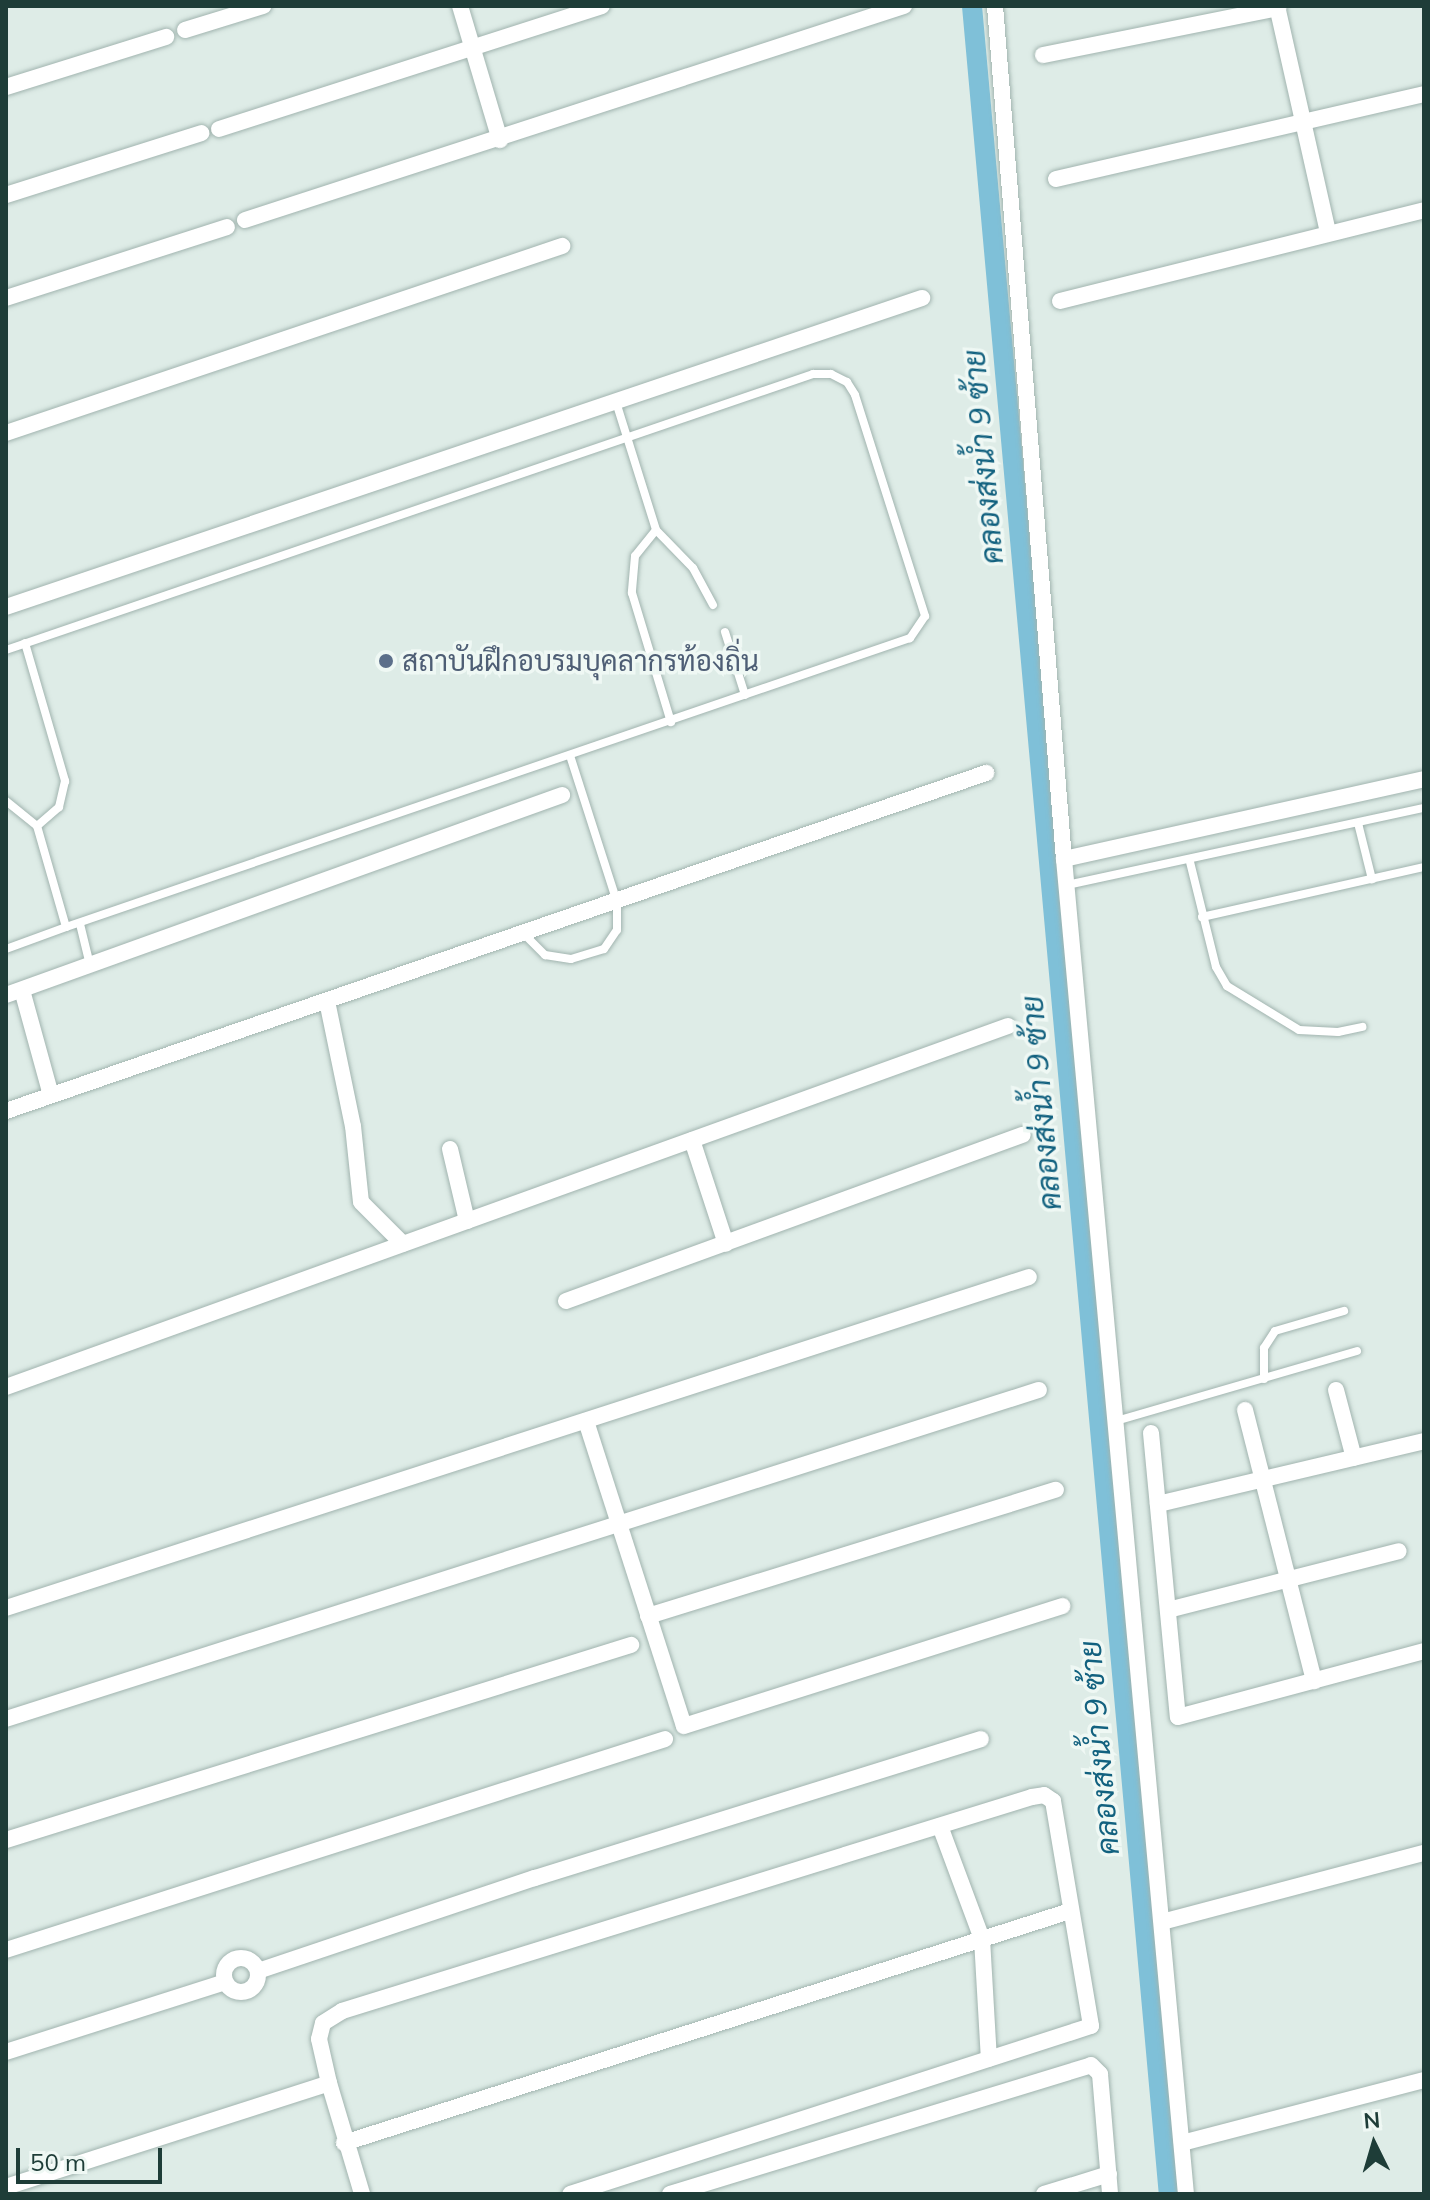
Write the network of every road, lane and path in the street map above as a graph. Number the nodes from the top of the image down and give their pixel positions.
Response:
1 (263, 6) edge
2 (460, 6) edge
3 (602, 6) edge
4 (904, 6) edge
5 (995, 6) edge
6 (1278, 7) edge
7 (185, 30) dead end
8 (166, 37) dead end
9 (472, 47) junction
10 (1043, 55) dead end
11 (6, 87) edge
12 (1424, 94) edge
13 (1305, 123) junction
14 (219, 129) dead end
15 (201, 133) dead end
16 (500, 140) junction
17 (1056, 179) dead end
18 (6, 195) edge
19 (1424, 210) edge
20 (245, 220) dead end
21 (227, 227) dead end
22 (1328, 232) junction
23 (562, 246) dead end
24 (6, 298) edge
25 (922, 298) dead end
26 (1060, 301) dead end
27 (615, 401) junction
28 (6, 433) edge
29 (628, 436) junction
30 (656, 530) junction
31 (713, 605) dead end
32 (6, 607) edge
33 (725, 632) dead end
34 (25, 643) junction
35 (6, 650) edge
36 (745, 695) junction
37 (671, 722) junction
38 (570, 756) junction
39 (986, 773) dead end
40 (1424, 779) edge
41 (562, 795) dead end
42 (6, 801) edge
43 (1424, 808) edge
44 (1358, 823) junction
45 (37, 826) junction
46 (1064, 859) junction
47 (1190, 862) junction
48 (1424, 867) edge
49 (1372, 879) junction
50 (1067, 885) junction
51 (617, 902) junction
52 (1202, 917) junction
53 (80, 924) junction
54 (66, 927) junction
55 (524, 934) junction
56 (6, 949) edge
57 (91, 967) junction
58 (14, 992) edge
59 (327, 1001) junction
60 (1008, 1026) dead end
61 (1362, 1027) dead end
62 (51, 1095) junction
63 (6, 1111) edge
64 (1023, 1135) dead end
65 (692, 1140) junction
66 (450, 1149) dead end
67 (467, 1221) junction
68 (403, 1244) junction
69 (726, 1244) junction
70 (1029, 1277) dead end
71 (566, 1301) dead end
72 (1344, 1311) dead end
73 (1357, 1351) dead end
74 (1264, 1379) junction
75 (6, 1387) edge
76 (1039, 1390) dead end
77 (1336, 1390) dead end
78 (1245, 1410) dead end
79 (586, 1421) junction
80 (1115, 1421) junction
81 (1151, 1433) dead end
82 (1424, 1441) edge
83 (1354, 1458) junction
84 (1263, 1479) junction
85 (1056, 1490) dead end
86 (1158, 1504) junction
87 (617, 1524) junction
88 (1399, 1551) dead end
89 (1288, 1579) junction
90 (1062, 1606) dead end
91 (6, 1608) edge
92 (1168, 1610) junction
93 (648, 1616) junction
94 (631, 1645) dead end
95 (1424, 1651) edge
96 (1314, 1681) junction
97 (6, 1719) edge
98 (665, 1739) dead end
99 (981, 1739) dead end
100 (940, 1826) junction
101 (6, 1840) edge
102 (1424, 1853) edge
103 (1070, 1911) junction
104 (1162, 1922) junction
105 (982, 1939) junction
106 (6, 1950) edge
107 (258, 1971) junction
108 (225, 1982) junction
109 (6, 2052) edge
110 (989, 2059) junction
111 (1424, 2080) edge
112 (329, 2083) junction
113 (344, 2143) junction
114 (1182, 2143) junction
115 (1109, 2174) junction
116 (6, 2187) edge
117 (362, 2194) edge
118 (570, 2194) edge
119 (670, 2194) edge
120 (1044, 2194) edge
121 (1110, 2194) edge
122 (1186, 2194) edge

1 - 7 street
2 - 9 street
3 - 9 street
4 - 16 street
5 - 46 street
6 - 10 street
6 - 13 street
8 - 11 street
9 - 14 street
9 - 16 street
12 - 13 street
13 - 17 street
13 - 22 street
15 - 18 street
16 - 20 street
19 - 22 street
21 - 24 street
22 - 26 street
23 - 28 street
25 - 27 street
27 - 29 lane
27 - 32 street
29 - 30 lane
29 - 34 lane
29 - 36 lane
30 - 31 lane
30 - 37 lane
33 - 36 lane
34 - 35 lane
34 - 45 lane
36 - 37 lane
37 - 38 lane
38 - 51 lane
38 - 53 lane
39 - 51 street
40 - 46 street
41 - 57 street
42 - 45 lane
43 - 44 lane
44 - 47 lane
44 - 49 lane
45 - 54 lane
46 - 50 street
47 - 50 lane
47 - 52 lane
48 - 49 lane
49 - 52 lane
50 - 80 street
51 - 55 street
51 - 55 lane
52 - 61 lane
53 - 54 lane
53 - 57 lane
54 - 56 lane
55 - 59 street
57 - 58 street
58 - 62 street
59 - 62 street
59 - 68 street
60 - 65 street
62 - 63 street
64 - 69 street
65 - 67 street
65 - 69 street
66 - 67 street
67 - 68 street
68 - 75 street
69 - 71 street
70 - 79 street
72 - 74 lane
73 - 74 lane
74 - 80 lane
76 - 87 street
77 - 83 street
78 - 84 street
79 - 87 street
79 - 91 street
80 - 104 street
81 - 86 street
82 - 83 street
83 - 84 street
84 - 86 street
84 - 89 street
85 - 93 street
86 - 92 street
87 - 93 street
87 - 97 street
88 - 89 street
89 - 92 street
89 - 96 street
90 - 93 street
92 - 96 street
94 - 101 street
95 - 96 street
98 - 106 street
99 - 107 street
100 - 103 street
100 - 105 street
100 - 112 street
102 - 104 street
103 - 105 street
103 - 110 street
104 - 114 street
105 - 110 street
105 - 113 street
107 - 108 street
107 - 108 street
108 - 109 street
110 - 118 street
111 - 114 street
112 - 113 street
112 - 116 street
113 - 117 street
114 - 122 street
115 - 119 street
115 - 120 street
115 - 121 street

